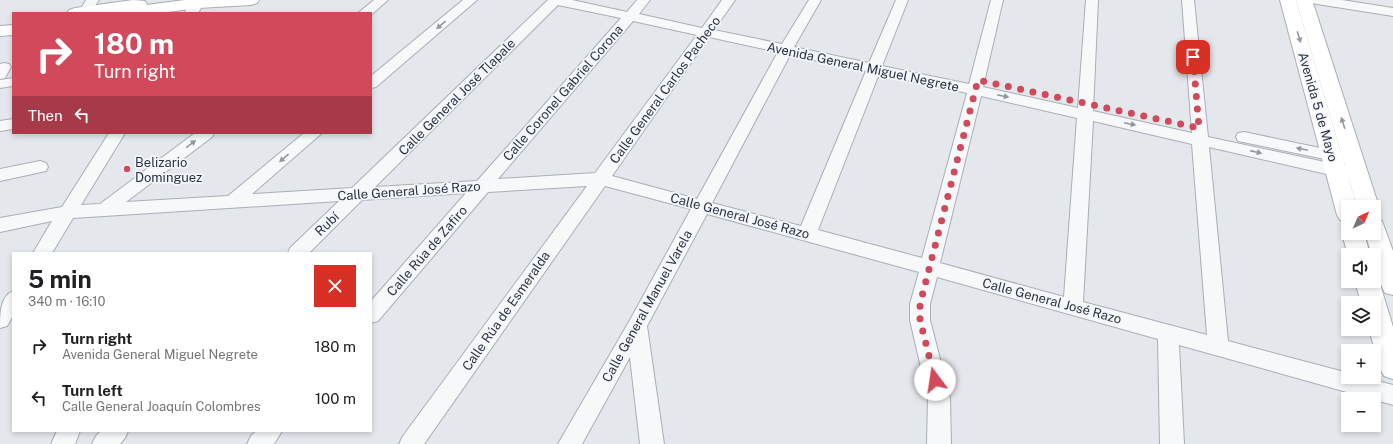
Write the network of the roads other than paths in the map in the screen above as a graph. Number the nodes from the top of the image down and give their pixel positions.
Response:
1 (170, 0) edge
2 (251, 0) edge
3 (382, 0) edge
4 (471, 0) edge
5 (554, 0) edge
6 (592, 0) edge
7 (729, 0) edge
8 (815, 0) edge
9 (902, 0) edge
10 (997, 0) edge
11 (1092, 0) edge
12 (1188, 0) edge
13 (1288, 0) edge
14 (1304, 0) edge
15 (1317, 0) edge
16 (196, 5) edge
17 (84, 8) edge
18 (636, 9) edge
19 (134, 12) edge
20 (366, 12) edge
21 (1393, 12) edge
22 (12, 22) edge
23 (0, 24) edge
24 (12, 30) edge
25 (709, 30) junction
26 (0, 32) edge
27 (788, 46) junction
28 (875, 64) junction
29 (12, 82) edge
30 (372, 83) edge
31 (0, 84) edge
32 (977, 85) junction
33 (1316, 96) junction
34 (1335, 100) junction
35 (1086, 109) junction
36 (12, 124) edge
37 (0, 126) edge
38 (116, 134) edge
39 (205, 134) edge
40 (313, 134) edge
41 (1200, 134) junction
42 (1334, 163) junction
43 (40, 167) dead end
44 (1357, 168) junction
45 (0, 175) edge
46 (600, 179) junction
47 (483, 186) junction
48 (358, 195) junction
49 (1344, 200) edge
50 (1366, 200) edge
51 (231, 203) junction
52 (702, 206) junction
53 (104, 210) junction
54 (68, 212) junction
55 (0, 225) edge
56 (807, 234) junction
57 (43, 252) edge
58 (298, 252) edge
59 (929, 268) junction
60 (1381, 271) edge
61 (1393, 286) edge
62 (12, 301) edge
63 (1073, 307) junction
64 (372, 314) edge
65 (0, 320) edge
66 (637, 326) junction
67 (1381, 328) edge
68 (1168, 333) junction
69 (1218, 347) junction
70 (1393, 368) edge
71 (1393, 395) edge
72 (69, 432) edge
73 (116, 432) edge
74 (270, 432) edge
75 (63, 444) edge
76 (104, 444) edge
77 (259, 444) edge
78 (411, 444) edge
79 (570, 444) edge
80 (652, 444) edge
81 (940, 444) edge
82 (1172, 444) edge

1 - 17 street
2 - 16 street
3 - 20 street
4 -> 30 street
5 - 18 street, Avenida General Miguel Negrete
5 - 48 street, Calle General José Tlapale
6 - 18 street, Avenida General Miguel Negrete
7 - 25 street, Calle General Carlos Pacheco
8 - 27 street, Calle General Manuel Varela
9 - 28 street
10 - 32 street
11 - 35 street
12 - 41 street
13 -> 33 street, Avenida 5 de Mayo
14 - 34 street, Avenida 5 de Mayo
15 - 21 street
16 - 19 street
18 - 25 street, Avenida General Miguel Negrete
18 - 47 street, Calle Coronel Gabriel Corona
22 - 23 street
24 - 26 street
25 - 27 street, Avenida General Miguel Negrete
25 - 46 street, Calle General Carlos Pacheco
27 - 28 street, Avenida General Miguel Negrete
27 - 52 street, Calle General Manuel Varela
28 - 32 street, Avenida General Miguel Negrete
28 - 56 street
29 - 31 street
32 - 35 street, Avenida General Miguel Negrete
32 - 59 street
33 - 34 street
33 - 42 street, Avenida 5 de Mayo
44 -> 34 street, Avenida 5 de Mayo
35 - 41 street, Avenida General Miguel Negrete
35 - 63 street
36 - 37 street
38 - 54 street
53 -> 39 street
40 -> 51 street
41 - 42 street, Avenida General Miguel Negrete
41 - 69 street
42 - 44 street, Avenida General Miguel Negrete
42 - 49 street, Avenida 5 de Mayo
43 - 45 street
44 - 50 street, Avenida 5 de Mayo
46 - 47 street, Calle General José Razo
46 - 52 street, Calle General José Razo
46 - 78 street, Calle Rúa de Esmeralda
47 - 48 street, Calle General José Razo
47 - 64 street, Calle Rúa de Zafiro
48 - 51 street, Calle General José Razo
48 - 58 street, Rubí
51 - 53 street, Calle General José Razo
52 - 56 street, Calle General José Razo
52 - 66 street, Calle General Manuel Varela
53 - 54 street, Calle General José Razo
54 - 55 street, Calle General José Razo
54 - 57 street
56 - 59 street, Calle General José Razo
59 - 63 street, Calle General José Razo
59 - 81 street
60 - 61 street
62 - 65 street
63 - 68 street, Calle General José Razo
66 - 79 street, Calle General Manuel Varela
66 - 80 street
67 - 70 street
68 - 69 street, Calle General José Razo
68 - 82 street
69 - 71 street, Calle General José Razo
72 - 75 street
73 - 76 street
74 - 77 street

